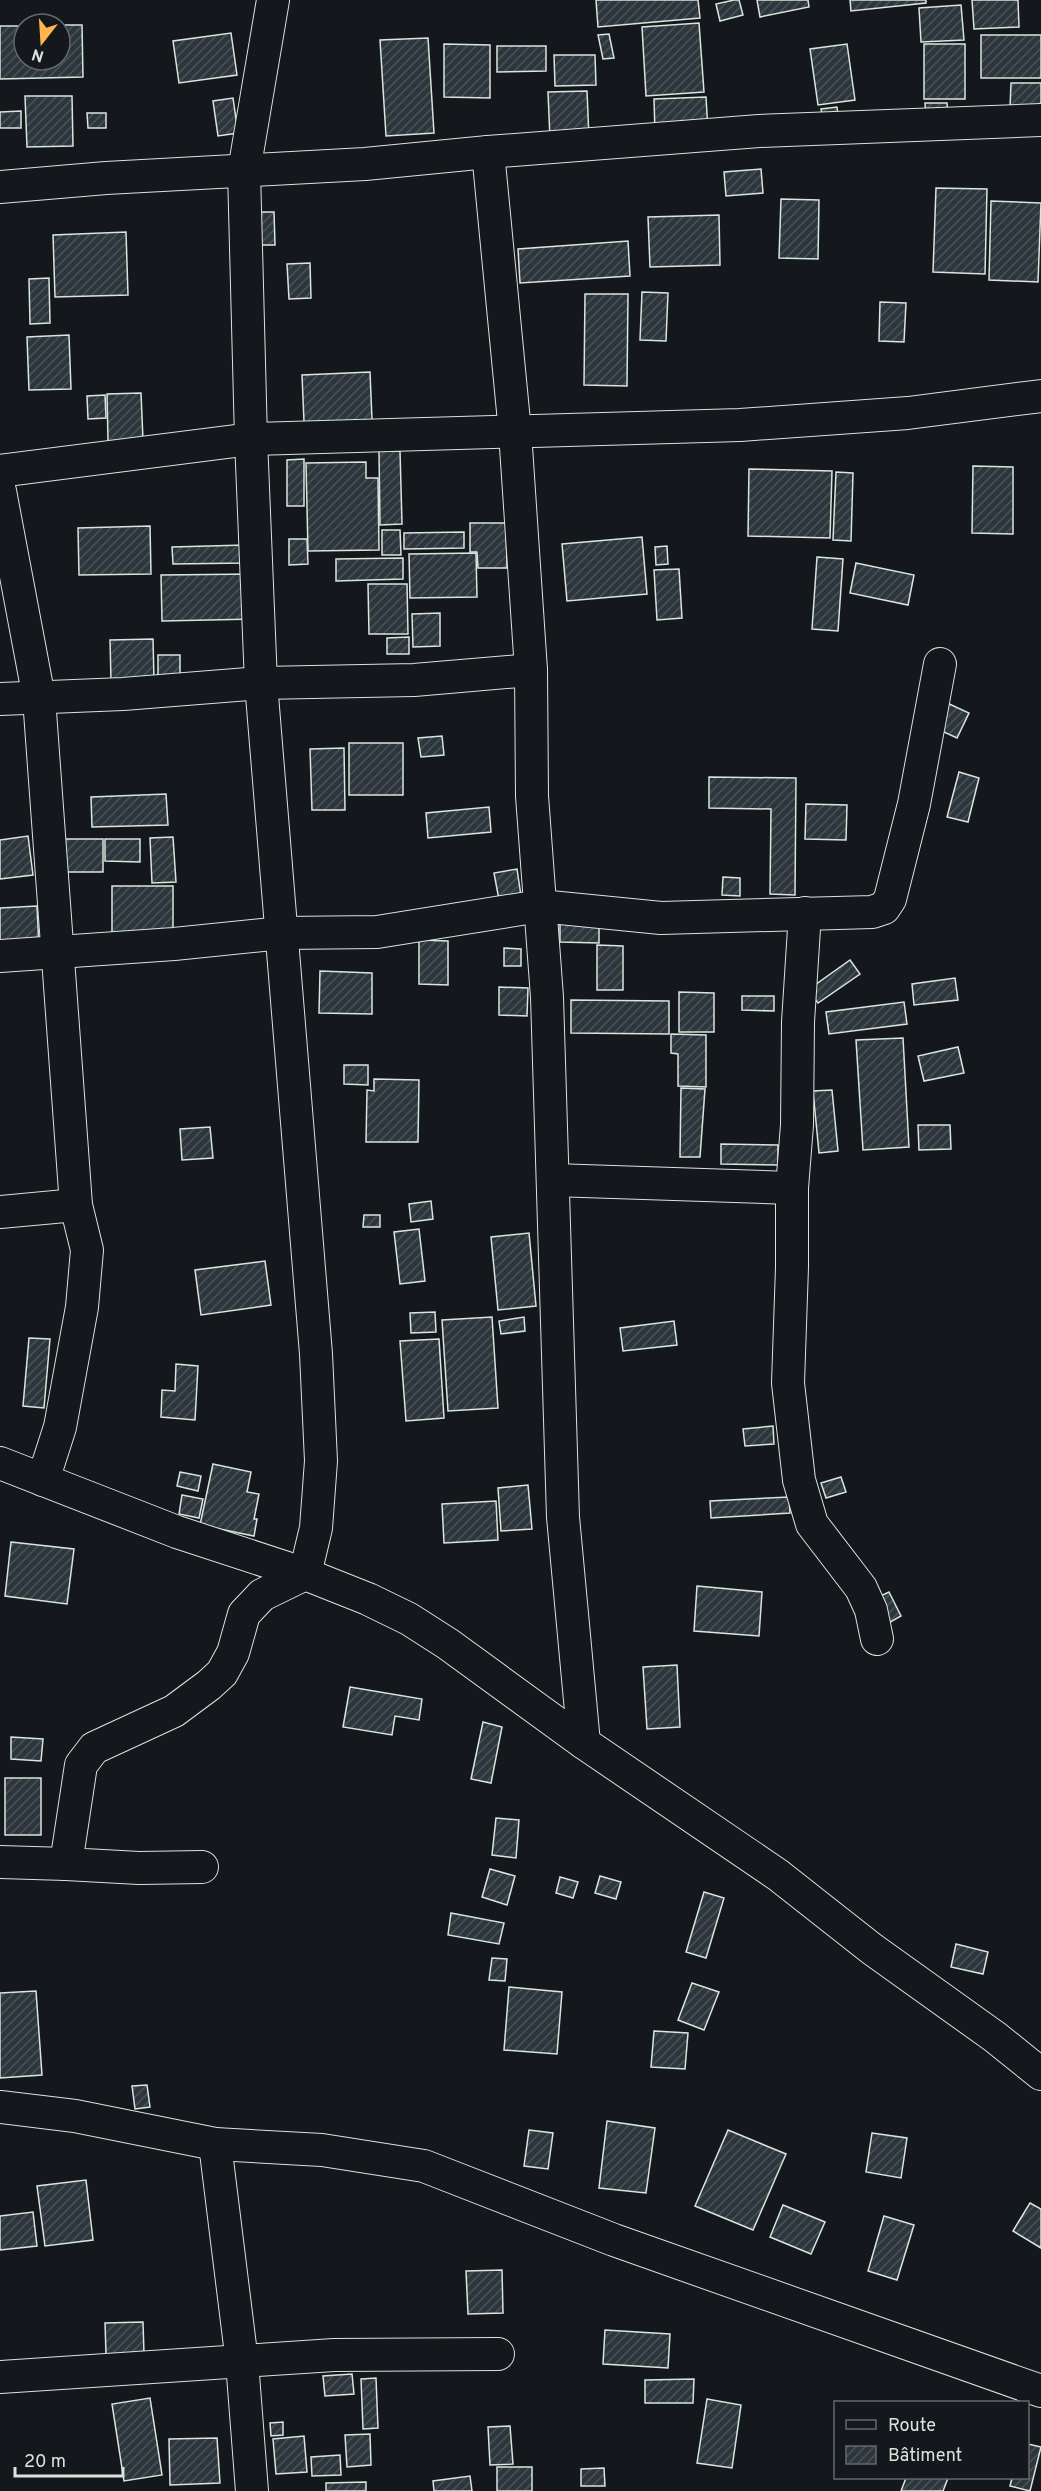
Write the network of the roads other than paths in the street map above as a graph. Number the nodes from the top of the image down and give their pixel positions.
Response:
1 (273, 0) edge
2 (1041, 120) edge
3 (488, 152) junction
4 (244, 171) junction
5 (0, 187) edge
6 (1041, 396) edge
7 (515, 432) junction
8 (251, 439) junction
9 (0, 471) edge
10 (0, 491) edge
11 (940, 664) dead end
12 (531, 670) junction
13 (261, 683) junction
14 (39, 698) junction
15 (0, 699) edge
16 (540, 906) junction
17 (805, 913) junction
18 (282, 933) junction
19 (58, 951) junction
20 (0, 956) edge
21 (552, 1180) junction
22 (792, 1188) junction
23 (76, 1205) junction
24 (0, 1212) edge
25 (0, 1463) edge
26 (43, 1480) junction
27 (306, 1574) junction
28 (878, 1639) dead end
29 (584, 1743) junction
30 (0, 1862) edge
31 (66, 1864) junction
32 (202, 1867) dead end
33 (1041, 2074) edge
34 (0, 2107) edge
35 (215, 2145) junction
36 (498, 2354) dead end
37 (242, 2362) junction
38 (0, 2377) edge
39 (1041, 2391) edge
40 (252, 2491) edge

1 - 4 street
2 - 3 street
3 - 4 street
3 - 7 street
4 - 5 street
4 - 8 street
6 - 7 street
7 - 8 street
7 - 12 street
8 - 9 street
8 - 13 street
10 - 14 street
11 - 17 street
12 - 13 street
12 - 16 street
13 - 14 street
13 - 18 street
14 - 15 street
14 - 19 street
16 - 17 street
16 - 18 street
16 - 21 street
17 - 22 street
18 - 19 street
18 - 27 street
19 - 20 street
19 - 23 street
21 - 22 street
21 - 29 street
22 - 28 street
23 - 24 street
23 - 26 street
25 - 26 street
26 - 27 street
27 - 29 street
27 - 31 street
29 - 33 street
30 - 31 street
31 - 32 street
34 - 35 street
35 - 37 street
35 - 39 street
36 - 37 street
37 - 38 street
37 - 40 street

